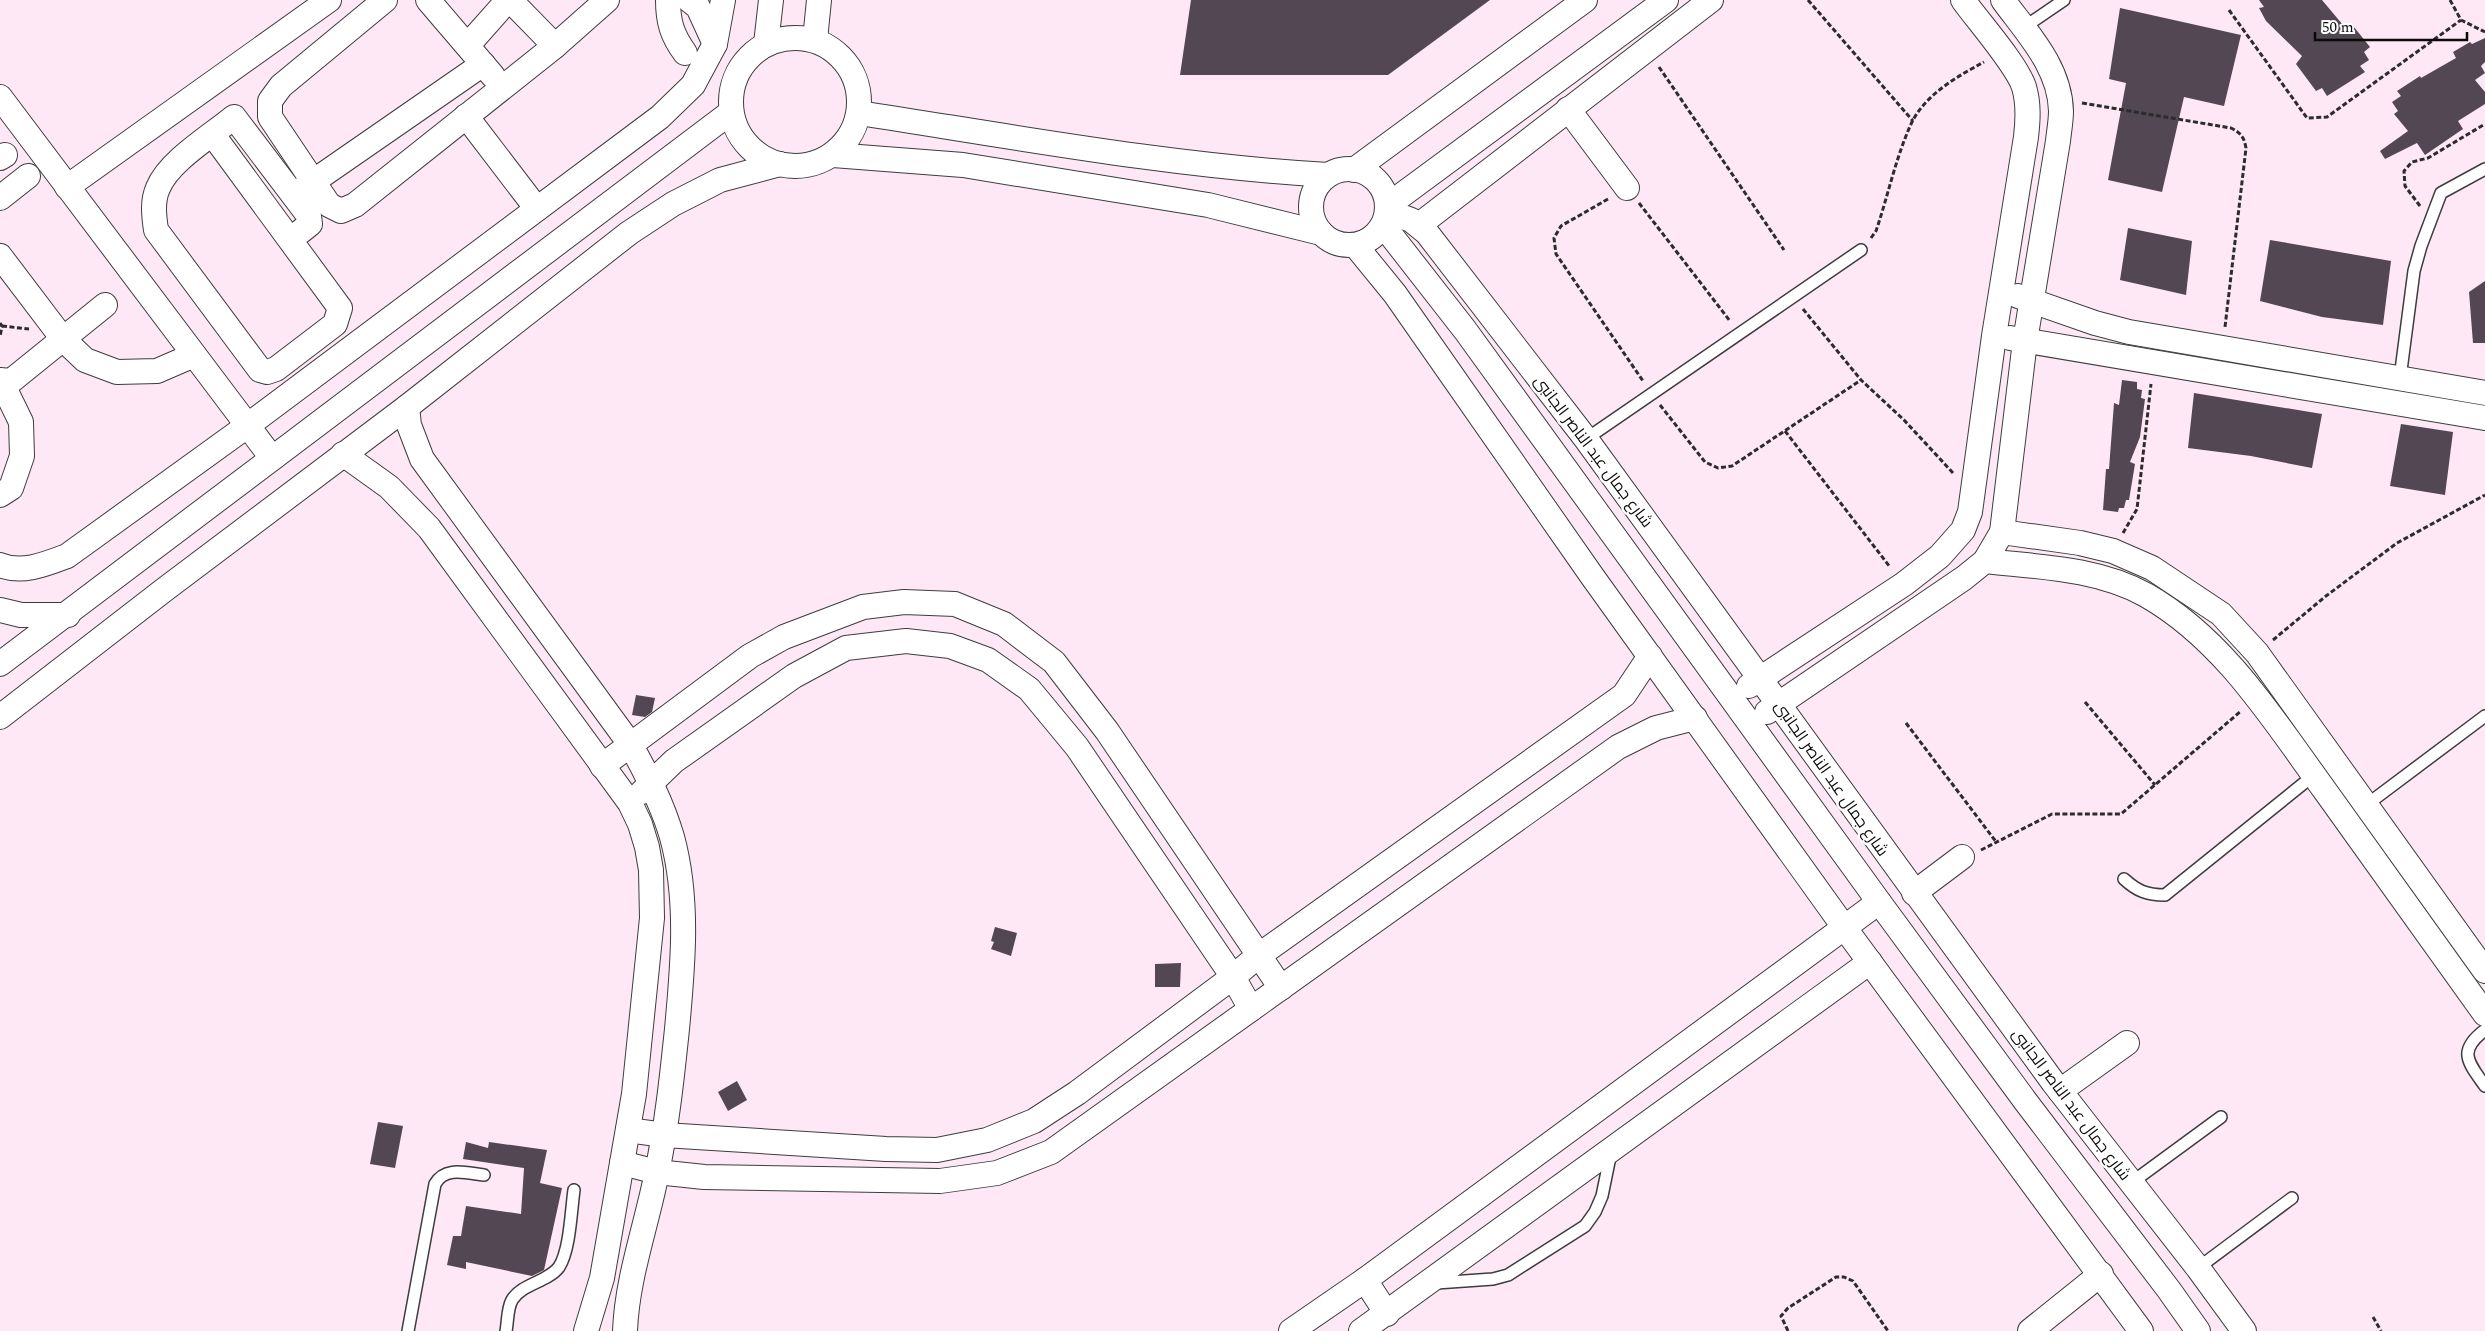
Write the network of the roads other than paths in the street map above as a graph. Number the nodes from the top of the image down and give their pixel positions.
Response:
1 (329, 0) edge
2 (385, 0) edge
3 (428, 0) edge
4 (509, 0) edge
5 (608, 0) edge
6 (668, 0) edge
7 (689, 0) edge
8 (722, 0) edge
9 (771, 0) edge
10 (819, 0) edge
11 (1585, 0) edge
12 (1666, 0) edge
13 (1711, 0) edge
14 (1963, 0) edge
15 (2003, 0) edge
16 (2064, 0) edge
17 (2023, 28) junction
18 (815, 40) junction
19 (715, 44) junction
20 (766, 44) junction
21 (468, 45) junction
22 (555, 46) junction
23 (685, 53) dead end
24 (483, 64) junction
25 (503, 87) junction
26 (0, 97) edge
27 (1568, 109) junction
28 (731, 112) junction
29 (859, 113) junction
30 (466, 116) junction
31 (213, 135) junction
32 (832, 155) junction
33 (780, 164) junction
34 (2485, 169) edge
35 (1354, 170) junction
36 (1328, 175) junction
37 (28, 176) dead end
38 (313, 181) junction
39 (67, 187) junction
40 (1627, 188) road end
41 (293, 195) junction
42 (0, 198) edge
43 (537, 209) junction
44 (1386, 214) junction
45 (1419, 225) junction
46 (1321, 233) junction
47 (290, 240) junction
48 (1355, 245) junction
49 (1861, 250) road end
50 (0, 256) edge
51 (2001, 290) junction
52 (2031, 302) junction
53 (105, 305) dead end
54 (1994, 336) junction
55 (63, 339) junction
56 (2025, 341) junction
57 (194, 355) junction
58 (2400, 378) junction
59 (0, 380) edge
60 (2485, 393) edge
61 (407, 406) junction
62 (2485, 418) edge
63 (247, 426) junction
64 (1586, 439) junction
65 (343, 454) junction
66 (272, 458) junction
67 (0, 495) edge
68 (2002, 532) junction
69 (1984, 561) junction
70 (0, 565) edge
71 (0, 610) edge
72 (68, 615) junction
73 (1650, 656) junction
74 (0, 664) edge
75 (1762, 679) junction
76 (1732, 696) junction
77 (1779, 704) junction
78 (2485, 716) edge
79 (0, 717) edge
80 (1695, 718) junction
81 (1751, 722) junction
82 (630, 744) junction
83 (602, 766) junction
84 (2314, 775) junction
85 (652, 783) junction
86 (630, 803) junction
87 (2365, 806) junction
88 (2346, 820) junction
89 (1962, 858) dead end
90 (2124, 880) dead end
91 (1914, 893) junction
92 (1879, 902) junction
93 (1844, 927) junction
94 (1258, 956) junction
95 (1870, 962) junction
96 (2485, 971) edge
97 (1233, 978) junction
98 (1280, 988) junction
99 (1251, 1009) junction
100 (2485, 1014) edge
101 (2485, 1030) edge
102 (2127, 1043) dead end
103 (2485, 1086) edge
104 (2056, 1087) junction
105 (2026, 1102) junction
106 (2221, 1117) dead end
107 (628, 1130) junction
108 (664, 1135) junction
109 (1612, 1150) junction
110 (622, 1163) junction
111 (657, 1172) junction
112 (484, 1175) dead end
113 (2131, 1183) junction
114 (574, 1190) dead end
115 (2292, 1198) dead end
116 (2198, 1268) junction
117 (2101, 1274) junction
118 (1365, 1280) junction
119 (1429, 1283) junction
120 (2169, 1290) junction
121 (1387, 1314) junction
122 (2130, 1327) edge
123 (408, 1331) edge
124 (506, 1331) edge
125 (586, 1331) edge
126 (625, 1331) edge
127 (1291, 1331) edge
128 (1361, 1331) edge
129 (2030, 1331) edge
130 (2198, 1331) edge
131 (2244, 1331) edge

1 - 39 street
2 - 38 street
3 - 21 street
4 - 21 street
4 - 22 street
5 - 22 street
6 - 23 street
7 - 19 street
8 - 19 street
9 - 20 street
10 - 18 street
11 - 35 street
12 - 44 street
13 - 27 street
14 - 51 street
15 - 17 street
16 - 17 lane
17 - 52 street
18 - 20 street
18 - 29 street
19 - 43 street
20 - 28 street
21 - 24 street
22 - 25 street
24 - 25 street
24 - 38 street
25 - 30 street
26 - 39 street
27 - 40 street
27 - 45 street
28 - 33 street
28 - 66 street
29 - 32 street
29 - 36 street
30 - 38 street
30 - 43 street
31 - 41 street
31 - 47 street
31 - 47 street
32 - 33 street
32 - 46 street
33 - 61 street
34 - 58 lane
35 - 36 street
35 - 44 street
36 - 46 street
37 - 42 street
38 - 41 street
39 - 57 street
41 - 47 street
43 - 63 street
44 - 45 street, شارع جمال عبد الناصر الجانبى
44 - 48 street
44 - 76 street
45 - 64 street, شارع جمال عبد الناصر الجانبى
46 - 48 street
48 - 73 street
49 - 64 lane
50 - 55 street
51 - 52 street
51 - 54 street
52 - 56 street
52 - 58 street
53 - 55 street
54 - 56 street
54 - 75 street
55 - 57 street
55 - 59 street
56 - 62 street
56 - 68 street
57 - 63 street
58 - 60 street
59 - 67 street
61 - 65 street
61 - 82 street
63 - 66 street
63 - 70 street
64 - 75 street, شارع جمال عبد الناصر الجانبى
65 - 79 street
65 - 83 street
66 - 72 street
68 - 69 street
68 - 87 street
69 - 77 street
69 - 84 street
71 - 72 street
72 - 74 street
73 - 80 street
73 - 94 street
75 - 76 street
75 - 77 street, شارع جمال عبد الناصر الجانبى
76 - 81 street
77 - 81 street
77 - 91 street, شارع جمال عبد الناصر الجانبى
78 - 87 lane
80 - 93 street
80 - 98 street
81 - 92 street
82 - 83 street
82 - 85 street
82 - 94 street
83 - 86 street
84 - 88 street
84 - 90 lane
85 - 86 street
85 - 97 street
85 - 108 street
86 - 107 street
87 - 88 street
87 - 96 street
88 - 100 street
89 - 91 street
91 - 104 street, شارع جمال عبد الناصر الجانبى
92 - 93 street
92 - 105 street
93 - 95 street
93 - 118 street
94 - 97 street
94 - 98 street
95 - 109 street
95 - 117 street
97 - 99 street
97 - 108 street
98 - 99 street
99 - 111 street
101 - 103 lane
102 - 104 street
104 - 105 street
104 - 113 street, شارع جمال عبد الناصر الجانبى
105 - 120 street
106 - 113 lane
107 - 108 street
107 - 110 street
108 - 111 street
109 - 119 street
109 - 119 lane
110 - 111 street
110 - 125 street
111 - 126 street
112 - 123 lane
113 - 116 street, شارع جمال عبد الناصر الجانبى
114 - 124 lane
115 - 116 lane
116 - 120 street
116 - 131 street, شارع جمال عبد الناصر الجانبى
117 - 122 street
117 - 129 street
118 - 121 street
118 - 127 street
119 - 121 street
120 - 130 street
121 - 128 street

